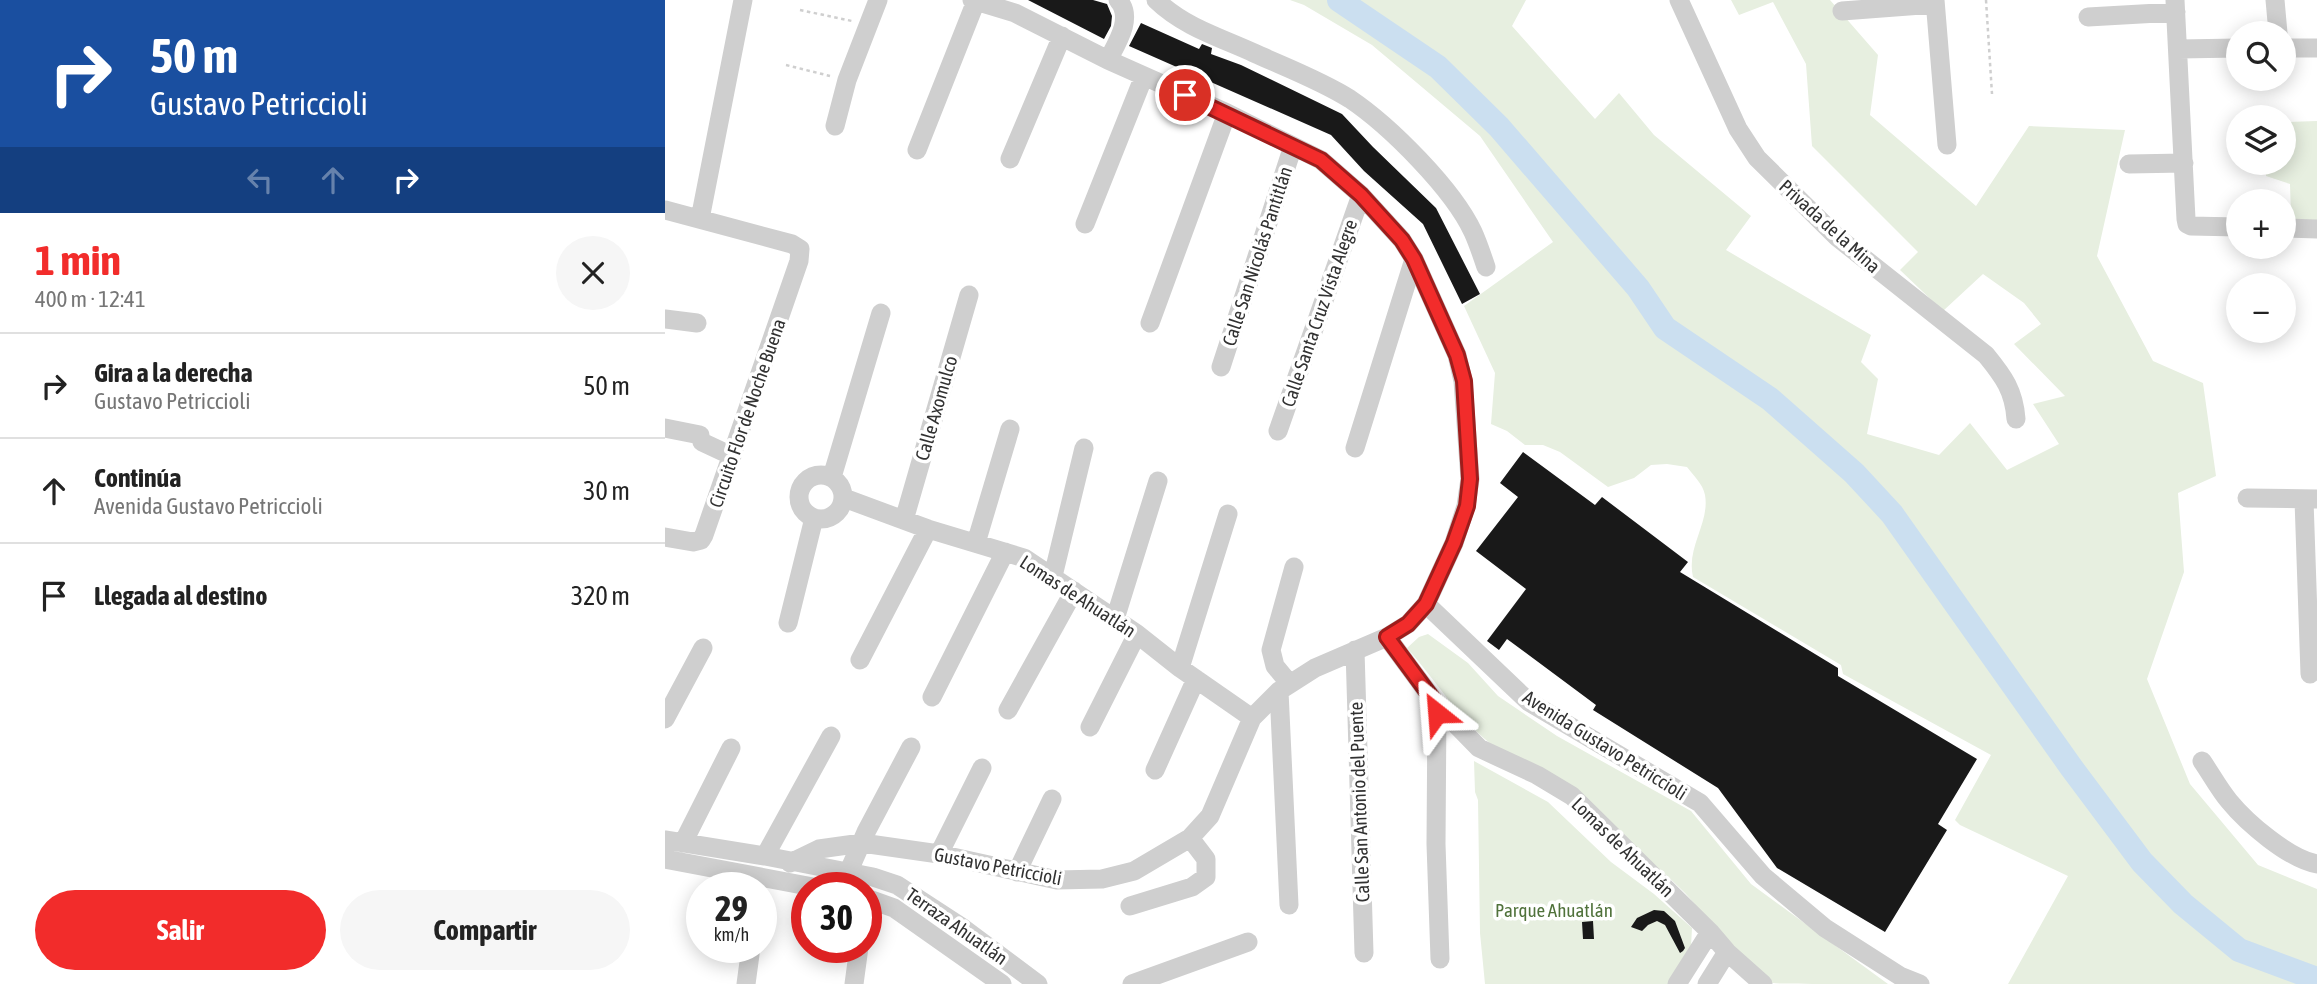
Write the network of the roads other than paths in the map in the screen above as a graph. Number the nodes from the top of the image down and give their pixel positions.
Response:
1 (743, 0) edge
2 (878, 0) edge
3 (974, 0) edge
4 (1118, 0) edge
5 (1156, 0) edge
6 (1679, 0) edge
7 (2275, 0) edge
8 (1935, 2) edge
9 (2176, 6) edge
10 (1842, 11) dead end
11 (2088, 17) dead end
12 (2277, 21) edge
13 (1062, 36) junction
14 (2226, 48) edge
15 (2296, 48) edge
16 (2317, 48) edge
17 (2179, 49) junction
18 (1108, 60) junction
19 (1144, 76) junction
20 (1227, 113) junction
21 (835, 126) dead end
22 (1947, 145) dead end
23 (1293, 146) junction
24 (917, 150) dead end
25 (1010, 159) dead end
26 (2184, 163) junction
27 (2129, 164) dead end
28 (1361, 195) junction
29 (665, 211) edge
30 (700, 219) junction
31 (1085, 224) dead end
32 (2226, 226) edge
33 (2296, 228) edge
34 (2317, 229) edge
35 (1414, 259) junction
36 (1486, 267) dead end
37 (968, 295) dead end
38 (881, 313) dead end
39 (665, 319) edge
40 (697, 323) dead end
41 (1150, 323) dead end
42 (1221, 367) dead end
43 (2016, 419) dead end
44 (665, 428) edge
45 (1010, 429) dead end
46 (1278, 431) dead end
47 (1355, 447) dead end
48 (1084, 448) dead end
49 (733, 452) junction
50 (832, 477) junction
51 (1159, 481) dead end
52 (844, 498) junction
53 (2247, 498) dead end
54 (2310, 500) edge
55 (1228, 514) dead end
56 (814, 518) junction
57 (904, 520) junction
58 (928, 529) junction
59 (665, 537) edge
60 (976, 543) junction
61 (1005, 552) junction
62 (1294, 567) dead end
63 (1053, 576) junction
64 (1074, 591) junction
65 (1426, 604) junction
66 (1115, 620) junction
67 (788, 623) dead end
68 (1137, 634) junction
69 (1387, 637) junction
70 (703, 648) dead end
71 (1355, 650) junction
72 (860, 660) dead end
73 (1188, 673) junction
74 (2310, 674) dead end
75 (1284, 687) junction
76 (932, 696) dead end
77 (1437, 705) junction
78 (1008, 710) dead end
79 (1252, 718) junction
80 (665, 719) edge
81 (1090, 727) dead end
82 (831, 736) dead end
83 (911, 747) dead end
84 (731, 748) dead end
85 (2202, 761) dead end
86 (982, 768) dead end
87 (1155, 770) dead end
88 (1052, 799) dead end
89 (1189, 838) junction
90 (674, 841) edge
91 (862, 843) junction
92 (939, 854) junction
93 (765, 856) junction
94 (665, 859) edge
95 (790, 863) junction
96 (2317, 864) edge
97 (719, 872) edge
98 (842, 872) edge
99 (848, 872) edge
100 (1017, 872) junction
101 (882, 880) edge
102 (882, 904) edge
103 (1289, 905) dead end
104 (1130, 906) dead end
105 (1710, 932) junction
106 (1248, 942) dead end
107 (1727, 952) junction
108 (1364, 953) dead end
109 (1440, 960) dead end
110 (749, 963) edge
111 (856, 963) edge
112 (981, 978) edge
113 (746, 984) edge
114 (853, 984) edge
115 (1002, 984) edge
116 (1038, 984) edge
117 (1132, 984) edge
118 (1677, 984) edge
119 (1707, 984) edge
120 (1763, 984) edge
121 (1920, 984) edge

1 - 30 street
2 - 21 street
3 - 13 street
3 - 24 street
4 - 18 street
5 - 36 street
6 - 43 street, Privada de la Mina
7 - 12 street
8 - 10 street
8 - 22 street
9 - 11 street
9 - 17 street
13 - 18 street
13 - 25 street
14 - 17 street
15 - 16 street
17 - 26 street
18 - 19 street
19 - 20 street
19 - 31 street
20 - 23 street
20 - 41 street
23 - 28 street
23 - 42 street, Calle San Nicolás Pantitlán
26 - 27 street
26 - 32 street
28 - 35 street
28 - 46 street, Calle Santa Cruz Vista Alegre
29 - 30 street
30 - 49 street, Circuito Flor de Noche Buena
33 - 34 street
35 - 47 street
35 - 65 street
37 - 57 street, Calle Axomulco
38 - 50 street
39 - 40 street
44 - 49 street
45 - 60 street
48 - 63 street
49 - 59 street, Circuito Flor de Noche Buena
50 - 52 street
50 - 56 street
51 - 66 street
52 - 56 street
52 - 57 street, Lomas de Ahuatlán
53 - 54 street
54 - 74 street
55 - 73 street
56 - 67 street
57 - 58 street, Lomas de Ahuatlán
58 - 60 street, Lomas de Ahuatlán
58 - 72 street
60 - 61 street, Lomas de Ahuatlán
61 - 63 street, Lomas de Ahuatlán
61 - 76 street
62 - 75 street
63 - 64 street, Lomas de Ahuatlán
64 - 66 street, Lomas de Ahuatlán
64 - 78 street
65 - 69 street, Gustavo Petriccioli
65 - 121 street, Avenida Gustavo Petriccioli
66 - 68 street, Lomas de Ahuatlán
68 - 73 street, Lomas de Ahuatlán
68 - 81 street
69 - 71 street, Gustavo Petriccioli
69 - 77 street, Lomas de Ahuatlán
70 - 80 street
71 - 75 street, Gustavo Petriccioli
71 - 108 street, Calle San Antonio del Puente
73 - 79 street, Lomas de Ahuatlán
73 - 87 street
75 - 79 street, Gustavo Petriccioli
75 - 103 street
77 - 105 street, Lomas de Ahuatlán
77 - 109 street
79 - 89 street, Gustavo Petriccioli
82 - 93 street
83 - 91 street
84 - 90 street
85 - 96 street
86 - 92 street
88 - 100 street
89 - 100 street, Gustavo Petriccioli
89 - 104 street
90 - 93 street, Terraza Ahuatlán
91 - 92 street, Gustavo Petriccioli
91 - 95 street, Gustavo Petriccioli
91 - 99 street
92 - 100 street, Gustavo Petriccioli
93 - 95 street, Terraza Ahuatlán
94 - 97 street
95 - 98 street, Terraza Ahuatlán
101 - 116 street, Terraza Ahuatlán
102 - 112 street, Terraza Ahuatlán
105 - 107 street, Lomas de Ahuatlán
105 - 118 street
106 - 117 street
107 - 119 street
107 - 120 street, Lomas de Ahuatlán
110 - 113 street
111 - 114 street
112 - 115 street, Terraza Ahuatlán

